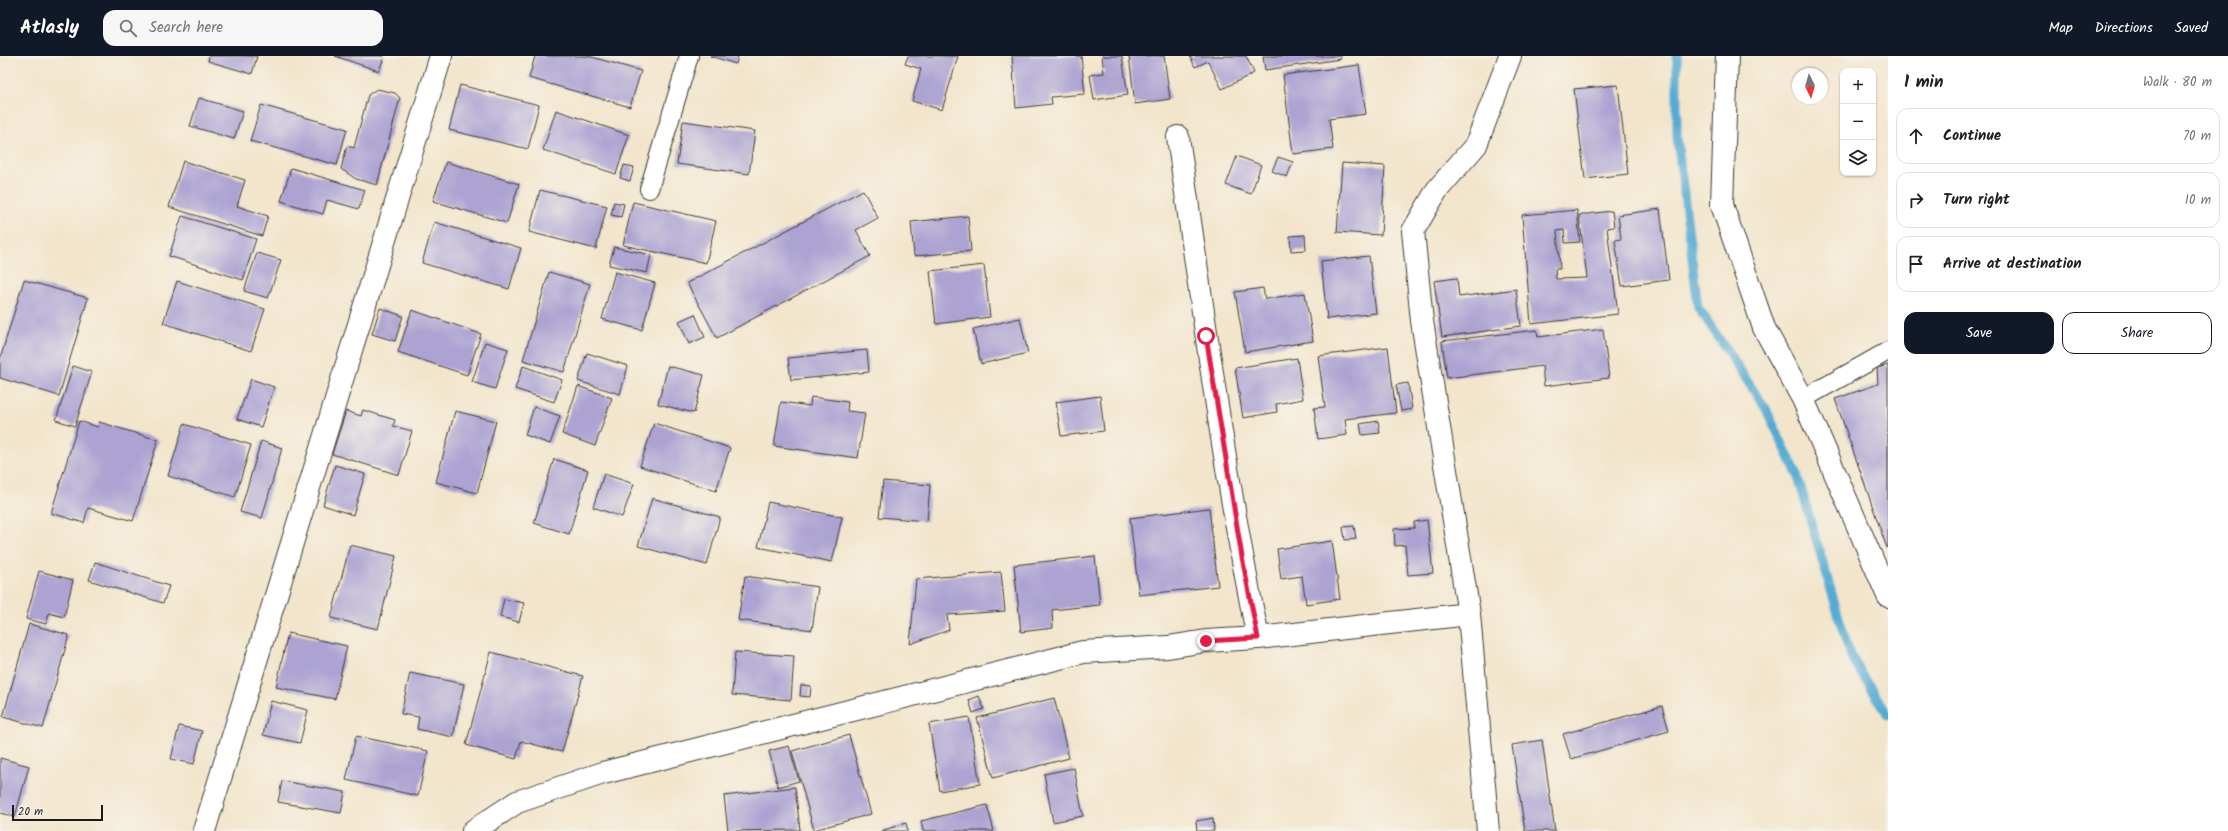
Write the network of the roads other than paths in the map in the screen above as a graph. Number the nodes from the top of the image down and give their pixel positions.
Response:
1 (441, 56) edge
2 (689, 56) edge
3 (1510, 56) edge
4 (1727, 56) edge
5 (1178, 137) dead end
6 (649, 188) dead end
7 (1888, 351) edge
8 (1803, 399) junction
9 (1888, 596) edge
10 (1469, 614) junction
11 (1258, 638) junction
12 (204, 831) edge
13 (473, 831) edge
14 (1488, 831) edge

1 - 12 street
2 - 6 lane
3 - 10 street
4 - 8 street
5 - 11 street
7 - 8 lane
8 - 9 street
10 - 11 street
10 - 14 street
11 - 13 street

